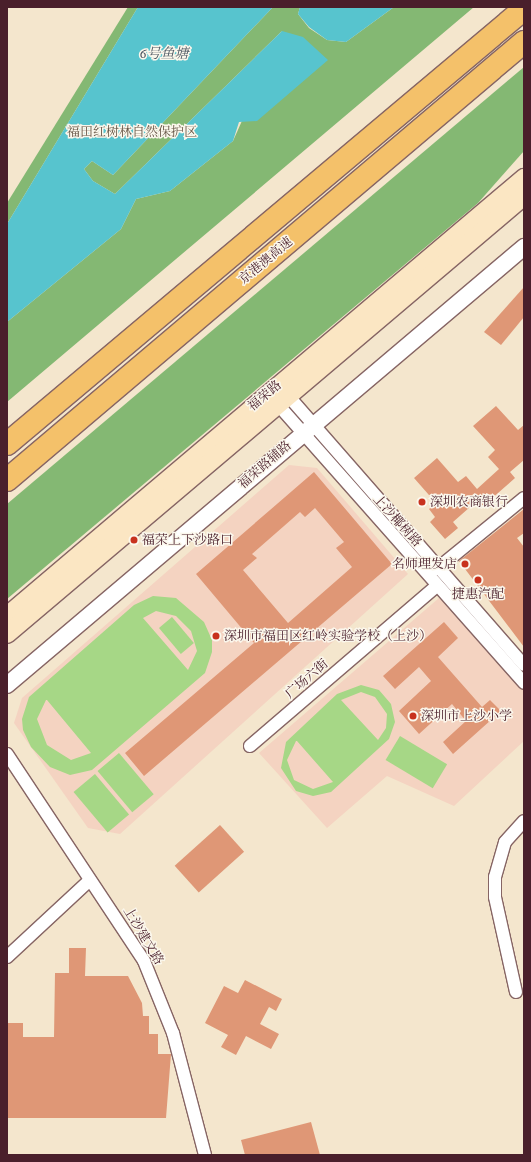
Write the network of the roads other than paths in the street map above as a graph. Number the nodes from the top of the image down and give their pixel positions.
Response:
1 (524, 9) edge
2 (524, 42) edge
3 (524, 178) edge
4 (524, 196) edge
5 (524, 247) edge
6 (278, 394) junction
7 (307, 429) junction
8 (7, 444) edge
9 (7, 480) edge
10 (524, 498) edge
11 (437, 569) junction
12 (437, 586) junction
13 (7, 616) edge
14 (7, 634) edge
15 (524, 665) edge
16 (524, 683) edge
17 (7, 685) edge
18 (250, 746) dead end
19 (7, 754) edge
20 (524, 821) edge
21 (90, 880) junction
22 (7, 957) edge
23 (516, 992) dead end
24 (205, 1155) edge

1 - 8 highway, 京港澳高速
2 - 9 highway, 京港澳高速
3 - 6 main road, 福荣路
4 - 6 main road, 福荣路
5 - 7 street, 福荣路辅路
6 - 7 street, 上沙椰树路
6 - 13 main road, 福荣路
6 - 14 main road, 福荣路
7 - 11 street, 上沙椰树路
7 - 12 street, 上沙椰树路
7 - 17 street, 福荣路辅路
10 - 11 street
11 - 15 street, 上沙椰树路
12 - 16 street, 上沙椰树路
12 - 18 street, 广场六街
19 - 21 street, 上沙建文路
20 - 23 street
21 - 22 street
21 - 24 street, 上沙建文路

